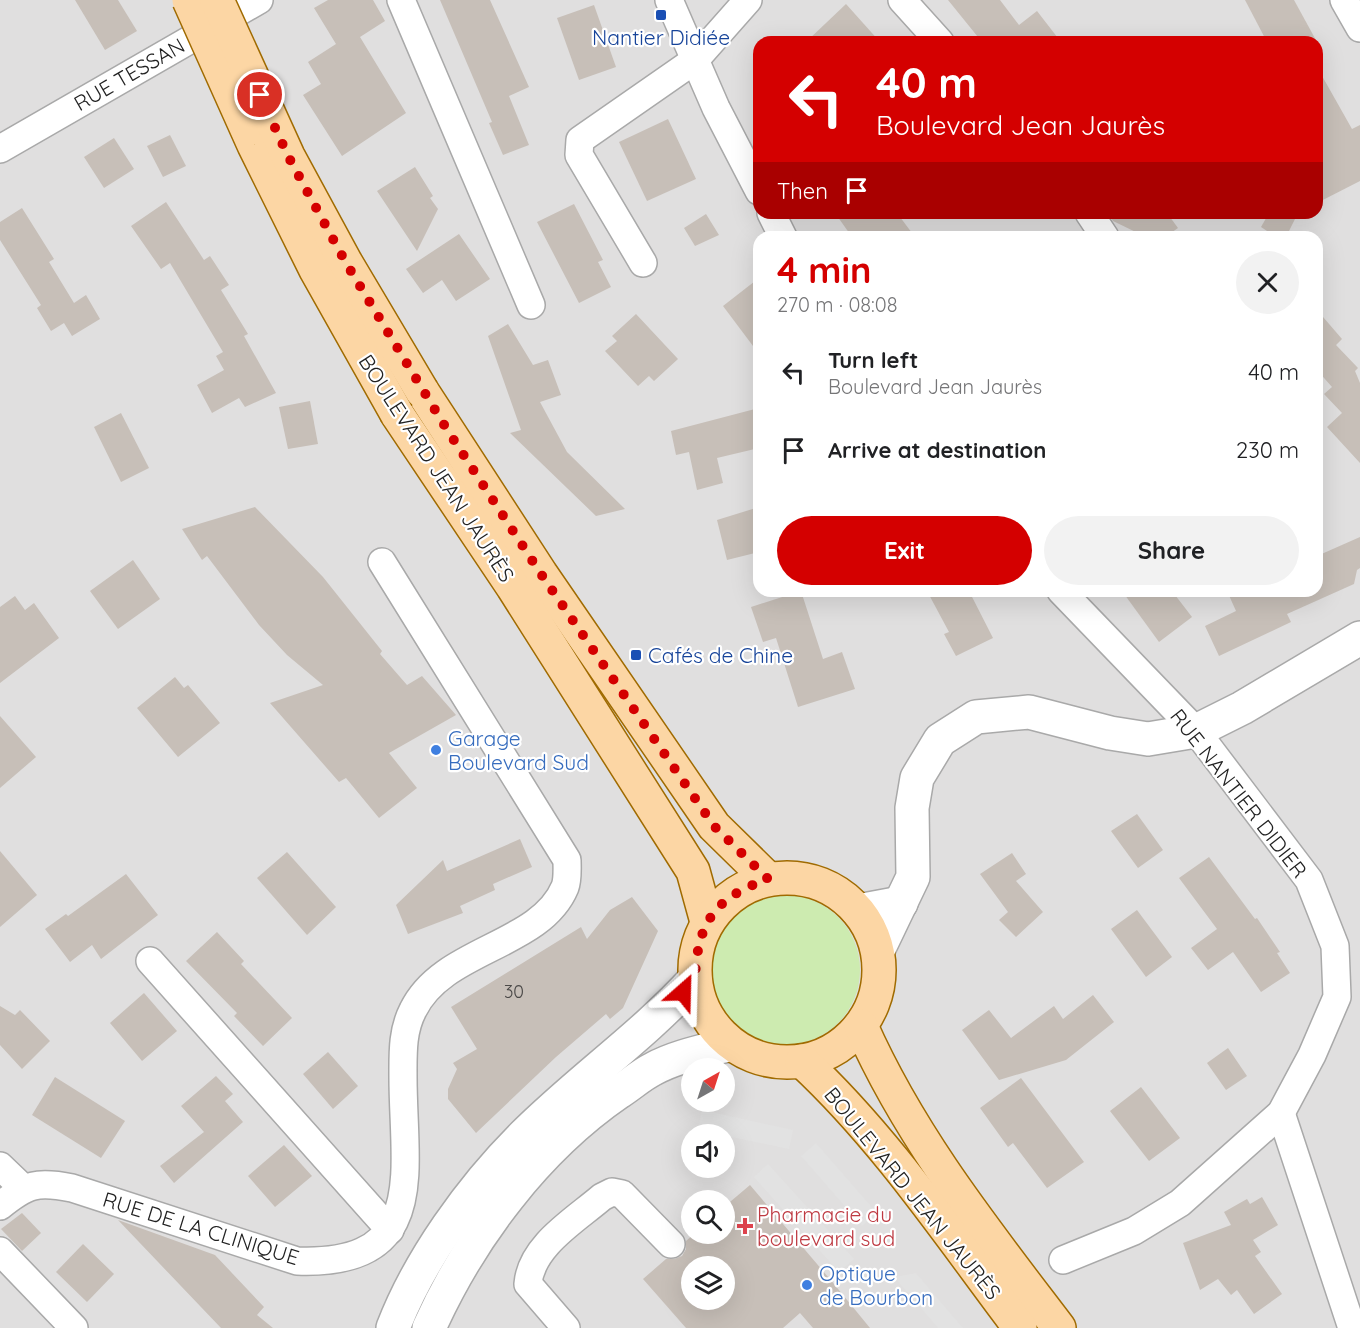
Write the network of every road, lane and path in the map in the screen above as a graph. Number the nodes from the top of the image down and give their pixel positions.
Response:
1 (189, 0) edge
2 (217, 0) edge
3 (259, 0) edge
4 (401, 0) edge
5 (669, 0) edge
6 (748, 0) edge
7 (902, 0) edge
8 (1344, 0) edge
9 (1360, 28) edge
10 (935, 36) edge
11 (695, 60) junction
12 (0, 149) edge
13 (753, 179) edge
14 (643, 263) dead end
15 (531, 305) dead end
16 (382, 562) dead end
17 (1067, 597) edge
18 (1360, 638) edge
19 (1196, 731) junction
20 (768, 879) junction
21 (901, 903) junction
22 (858, 911) junction
23 (707, 922) junction
24 (878, 950) junction
25 (150, 961) dead end
26 (695, 980) junction
27 (861, 1026) junction
28 (731, 1044) junction
29 (802, 1061) junction
30 (1281, 1113) junction
31 (0, 1166) edge
32 (23, 1188) junction
33 (0, 1206) edge
34 (390, 1230) junction
35 (671, 1244) dead end
36 (0, 1251) edge
37 (1063, 1260) dead end
38 (74, 1328) edge
39 (393, 1328) edge
40 (429, 1328) edge
41 (566, 1328) edge
42 (1020, 1328) edge
43 (1059, 1328) edge
44 (1352, 1328) edge

1 - 23 main road, BOULEVARD JEAN JAURÈS, bridge
2 - 20 main road, BOULEVARD JEAN JAURÈS, bridge
3 - 12 street, RUE TESSAN
4 - 15 street
5 - 11 street
6 - 11 street
7 - 10 street
8 - 9 street
11 - 13 street
11 - 14 street
16 - 34 street, RUE DE LA CLINIQUE
17 - 19 street, RUE NANTIER DIDIER
18 - 19 street
19 - 21 street
19 - 30 street, RUE NANTIER DIDIER
20 - 22 main road
20 - 23 main road
21 - 22 street
21 - 24 street
22 - 24 main road
23 - 26 main road
24 - 27 main road
25 - 34 street
26 - 28 main road
26 - 39 street
27 - 29 main road
27 - 43 main road, BOULEVARD JEAN JAURÈS
28 - 29 main road
28 - 40 street
29 - 42 main road, BOULEVARD JEAN JAURÈS
30 - 37 street, RUE NANTIER DIDIER
30 - 44 street
31 - 32 street
32 - 33 street, RUE DE LA CLINIQUE
32 - 34 street, RUE DE LA CLINIQUE
35 - 41 street
36 - 38 street

